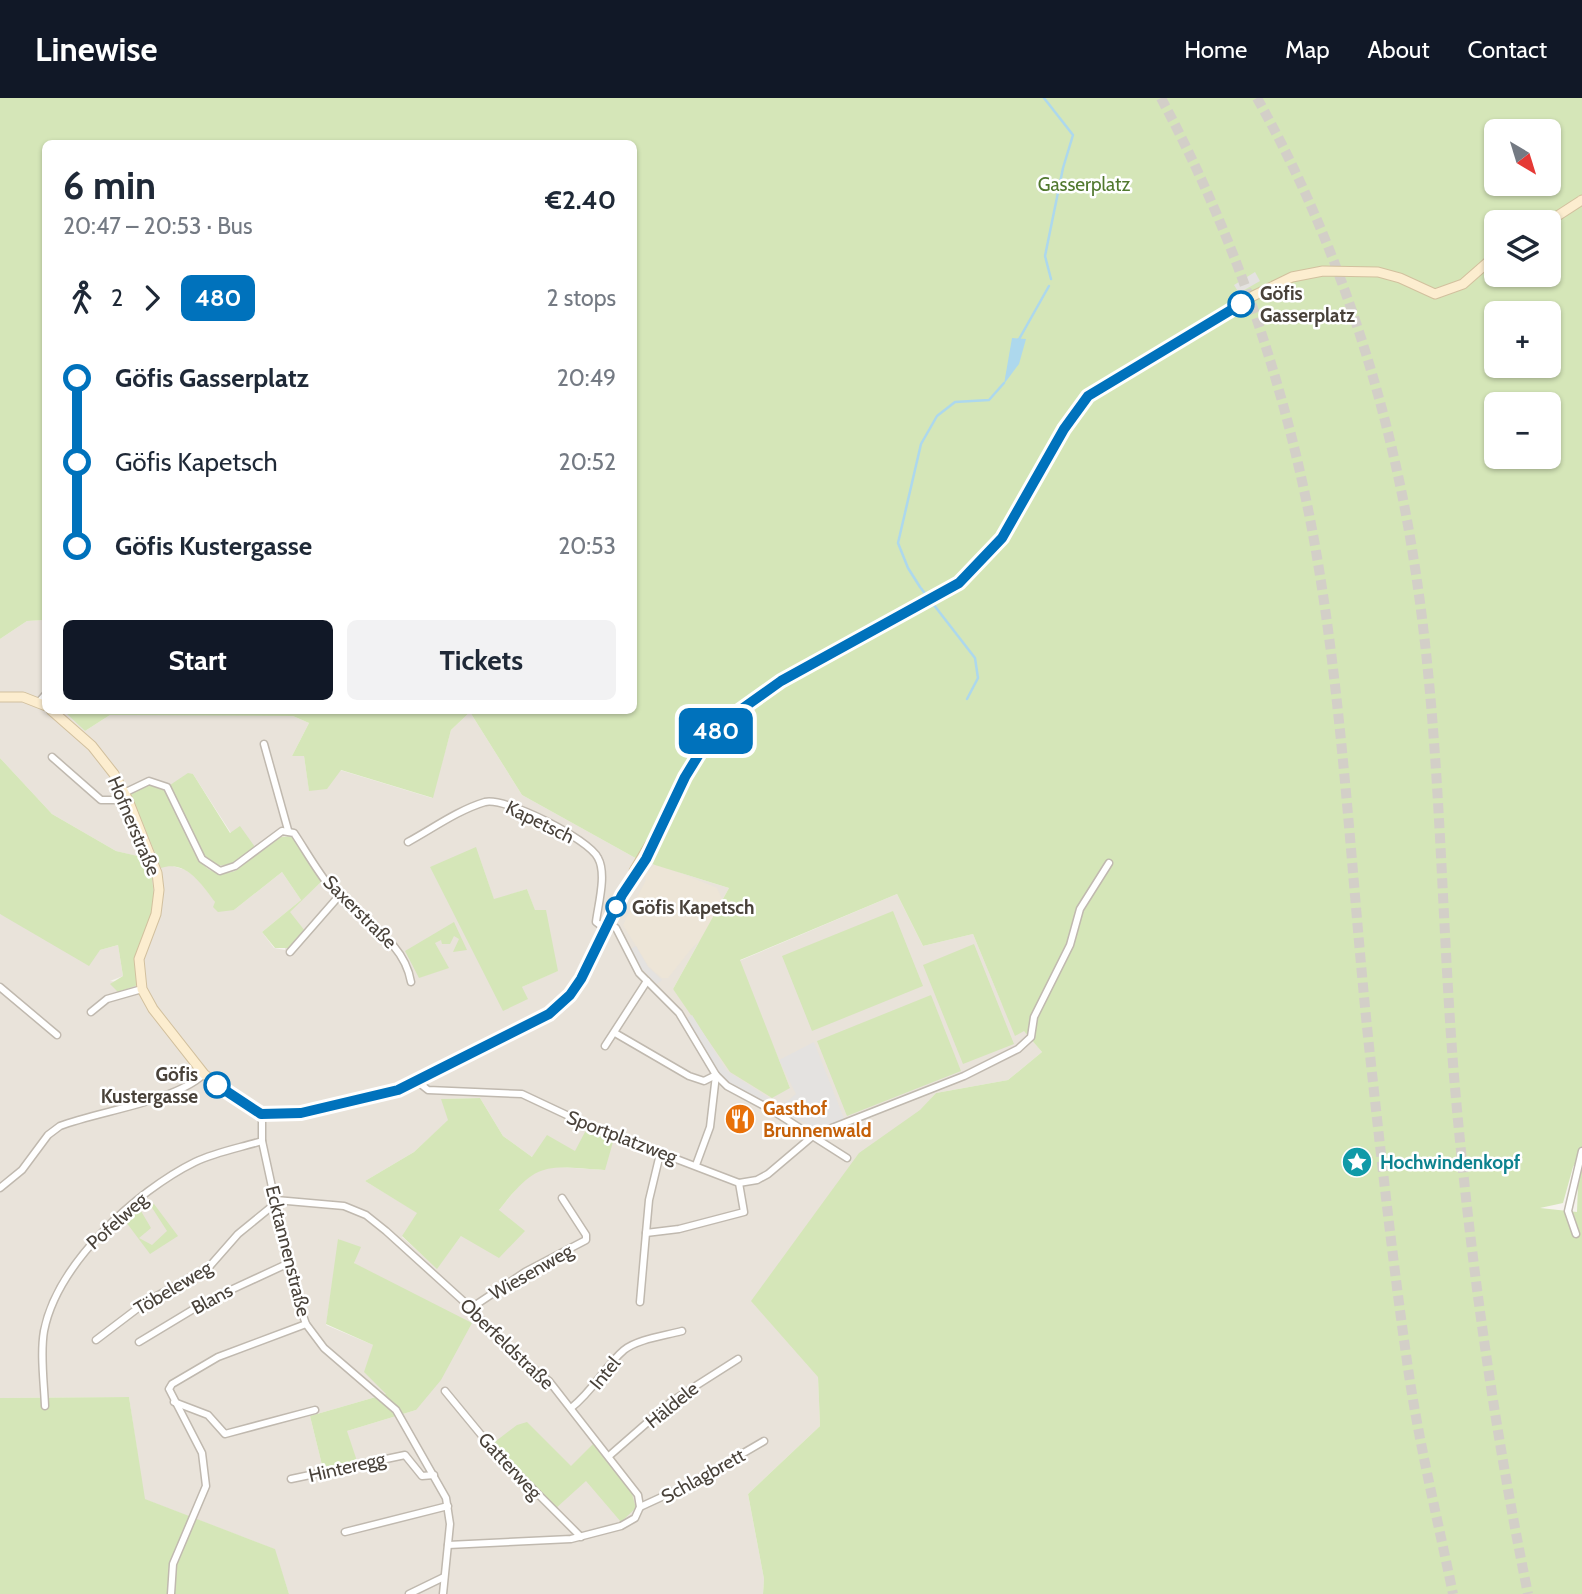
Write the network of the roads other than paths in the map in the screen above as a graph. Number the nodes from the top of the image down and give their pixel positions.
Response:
1 (1582, 200) edge
2 (1561, 214) edge
3 (1484, 266) edge
4 (0, 698) edge
5 (42, 704) edge
6 (56, 714) edge
7 (264, 744) dead end
8 (52, 757) dead end
9 (126, 796) junction
10 (288, 830) junction
11 (408, 842) dead end
12 (1109, 863) dead end
13 (339, 896) junction
14 (606, 926) junction
15 (290, 952) dead end
16 (647, 981) junction
17 (411, 982) dead end
18 (0, 987) edge
19 (142, 989) junction
20 (91, 1012) dead end
21 (615, 1033) junction
22 (57, 1035) dead end
23 (605, 1046) dead end
24 (204, 1074) junction
25 (716, 1075) junction
26 (418, 1082) junction
27 (261, 1114) junction
28 (814, 1135) junction
29 (261, 1141) junction
30 (1582, 1151) edge
31 (660, 1154) junction
32 (847, 1158) dead end
33 (696, 1165) junction
34 (738, 1183) junction
35 (0, 1188) edge
36 (562, 1198) dead end
37 (276, 1202) junction
38 (646, 1233) junction
39 (1576, 1234) dead end
40 (289, 1263) junction
41 (640, 1302) dead end
42 (471, 1308) junction
43 (306, 1324) junction
44 (682, 1331) dead end
45 (96, 1340) dead end
46 (139, 1342) dead end
47 (738, 1359) dead end
48 (445, 1391) dead end
49 (174, 1402) junction
50 (45, 1406) dead end
51 (571, 1408) junction
52 (315, 1410) dead end
53 (764, 1441) dead end
54 (609, 1456) junction
55 (434, 1475) junction
56 (291, 1479) dead end
57 (448, 1506) junction
58 (640, 1507) junction
59 (345, 1532) dead end
60 (581, 1537) junction
61 (448, 1545) junction
62 (444, 1577) junction
63 (171, 1594) edge
64 (409, 1594) edge
65 (443, 1594) edge

1 - 2 main road
3 - 14 main road
4 - 5 main road
6 - 9 main road, Hofnerstraße
7 - 10 street
8 - 9 street
9 - 10 street
9 - 19 main road, Hofnerstraße
10 - 13 street, Saxerstraße
11 - 14 street, Kapetsch
12 - 28 street
13 - 15 street
13 - 17 street, Saxerstraße
14 - 16 street
14 - 26 main road
16 - 21 street
16 - 25 street
18 - 22 street
19 - 20 street
19 - 24 main road, Hofnerstraße
21 - 23 street
21 - 25 street
24 - 27 main road, Hofnerstraße
24 - 35 street
25 - 28 street
25 - 33 street
26 - 27 main road
26 - 31 street, Sportplatzweg
27 - 29 street, Ecktannenstraße
28 - 32 street
28 - 34 street
29 - 37 street, Ecktannenstraße
29 - 50 street, Pofelweg
30 - 39 street
31 - 33 street, Sportplatzweg
31 - 38 street
33 - 34 street, Sportplatzweg
34 - 38 street
36 - 42 street, Wiesenweg
37 - 40 street, Ecktannenstraße
37 - 42 street, Oberfeldstraße
37 - 45 street, Töbeleweg
38 - 41 street
40 - 43 street, Ecktannenstraße
40 - 46 street, Blans
42 - 51 street, Oberfeldstraße
43 - 49 street
43 - 55 street, Ecktannenstraße
44 - 51 street, Intel
47 - 54 street, Häldele
48 - 60 street, Gatterweg
49 - 52 street
49 - 63 street
51 - 54 street, Oberfeldstraße
53 - 58 street, Schlagbrett
54 - 58 street, Oberfeldstraße
55 - 56 street, Hinteregg
55 - 57 street, Ecktannenstraße
57 - 59 street
57 - 61 street, Ecktannenstraße
58 - 60 street
60 - 61 street
61 - 62 street, Ecktannenstraße
62 - 64 street
62 - 65 street, Ecktannenstraße

